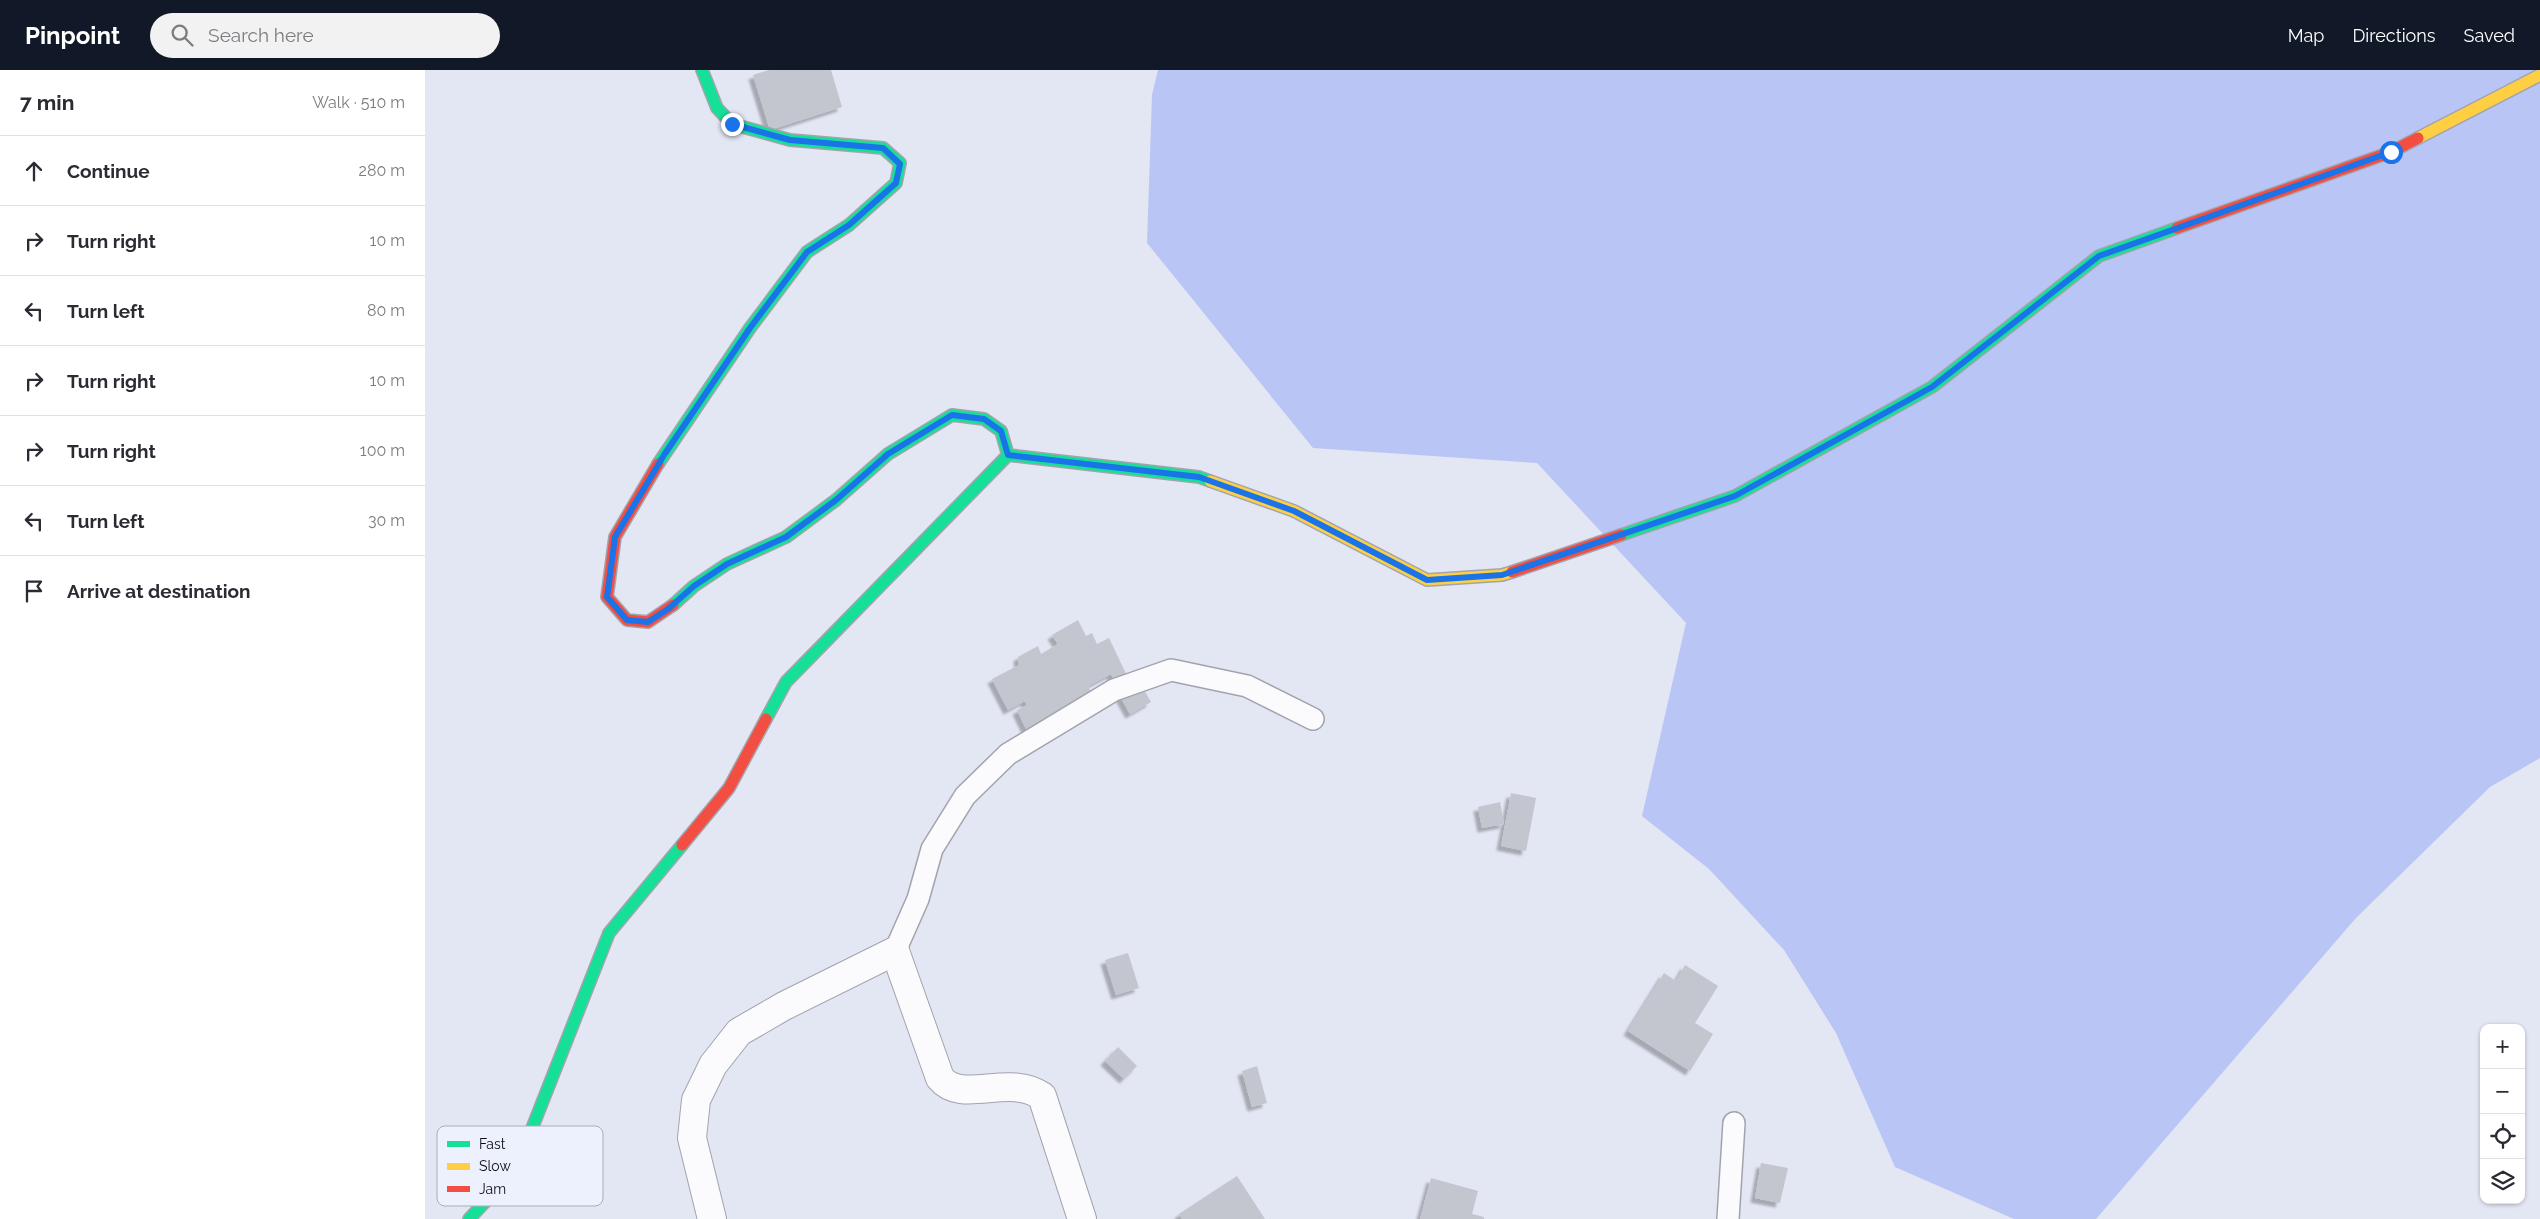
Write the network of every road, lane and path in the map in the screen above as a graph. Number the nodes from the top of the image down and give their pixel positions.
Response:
1 (702, 70) edge
2 (2540, 75) edge
3 (1008, 455) junction
4 (1313, 719) dead end
5 (895, 951) junction
6 (1734, 1123) dead end
7 (533, 1126) edge
8 (481, 1206) edge
9 (469, 1219) edge
10 (711, 1219) edge
11 (1083, 1219) edge
12 (1728, 1219) edge

1 - 3 street
2 - 3 street
3 - 7 street
4 - 5 lane
5 - 10 street
5 - 11 street
6 - 12 lane
8 - 9 street

